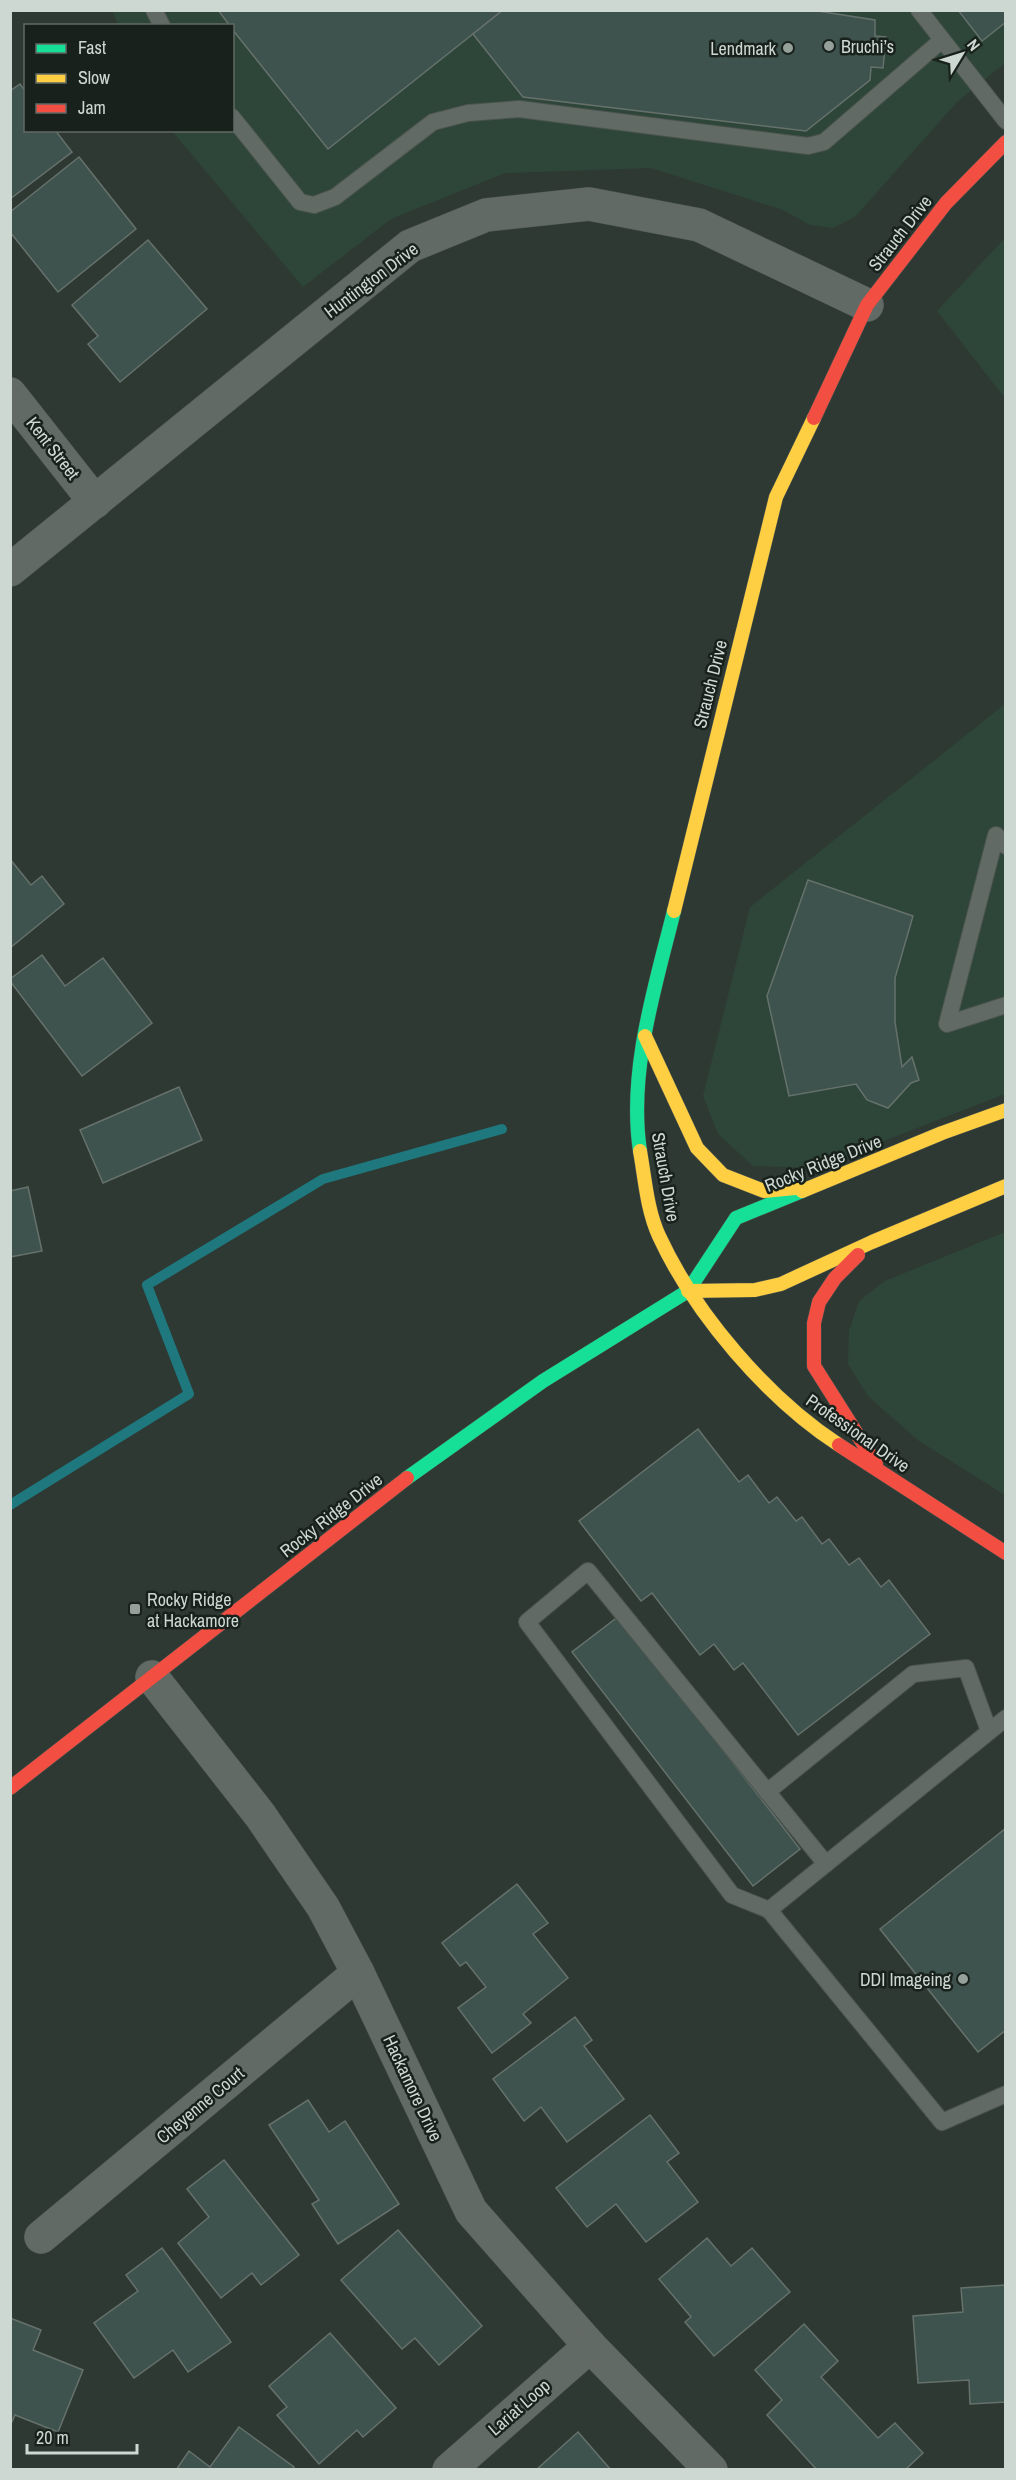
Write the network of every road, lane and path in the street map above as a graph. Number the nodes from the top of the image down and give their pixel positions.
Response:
1 (154, 10) edge
2 (919, 10) edge
3 (161, 24) edge
4 (942, 40) junction
5 (234, 120) edge
6 (1005, 121) edge
7 (1005, 142) edge
8 (867, 305) junction
9 (10, 394) edge
10 (95, 502) junction
11 (10, 570) edge
12 (1005, 846) edge
13 (1005, 1005) edge
14 (644, 1034) junction
15 (1005, 1110) edge
16 (812, 1186) junction
17 (1005, 1186) edge
18 (872, 1242) junction
19 (688, 1292) junction
20 (882, 1473) junction
21 (1005, 1552) edge
22 (152, 1677) junction
23 (1005, 1718) edge
24 (989, 1731) junction
25 (10, 1788) edge
26 (767, 1792) junction
27 (826, 1864) junction
28 (769, 1910) junction
29 (358, 1973) junction
30 (1005, 2094) edge
31 (41, 2237) dead end
32 (590, 2346) junction
33 (449, 2469) edge
34 (711, 2469) edge

1 - 3 lane
2 - 4 lane
4 - 5 lane
4 - 6 lane
7 - 8 main road, Strauch Drive
8 - 10 street, Huntington Drive
8 - 14 main road, Strauch Drive
9 - 10 street, Kent Street
10 - 11 street, Huntington Drive
12 - 13 lane
14 - 16 main road
14 - 19 main road, Strauch Drive
15 - 16 main road, Rocky Ridge Drive
16 - 19 main road, Rocky Ridge Drive
17 - 18 main road, Rocky Ridge Drive
18 - 19 main road, Rocky Ridge Drive
18 - 20 main road
19 - 20 main road, Professional Drive
19 - 22 main road, Rocky Ridge Drive
20 - 21 main road, Professional Drive
22 - 25 main road, Rocky Ridge Drive
22 - 29 street, Hackamore Drive
23 - 24 lane
24 - 26 lane
24 - 27 lane
26 - 27 lane
26 - 28 lane
27 - 28 lane
28 - 30 lane
29 - 31 street, Cheyenne Court
29 - 32 street, Hackamore Drive
32 - 33 street, Lariat Loop
32 - 34 street, Hackamore Drive

